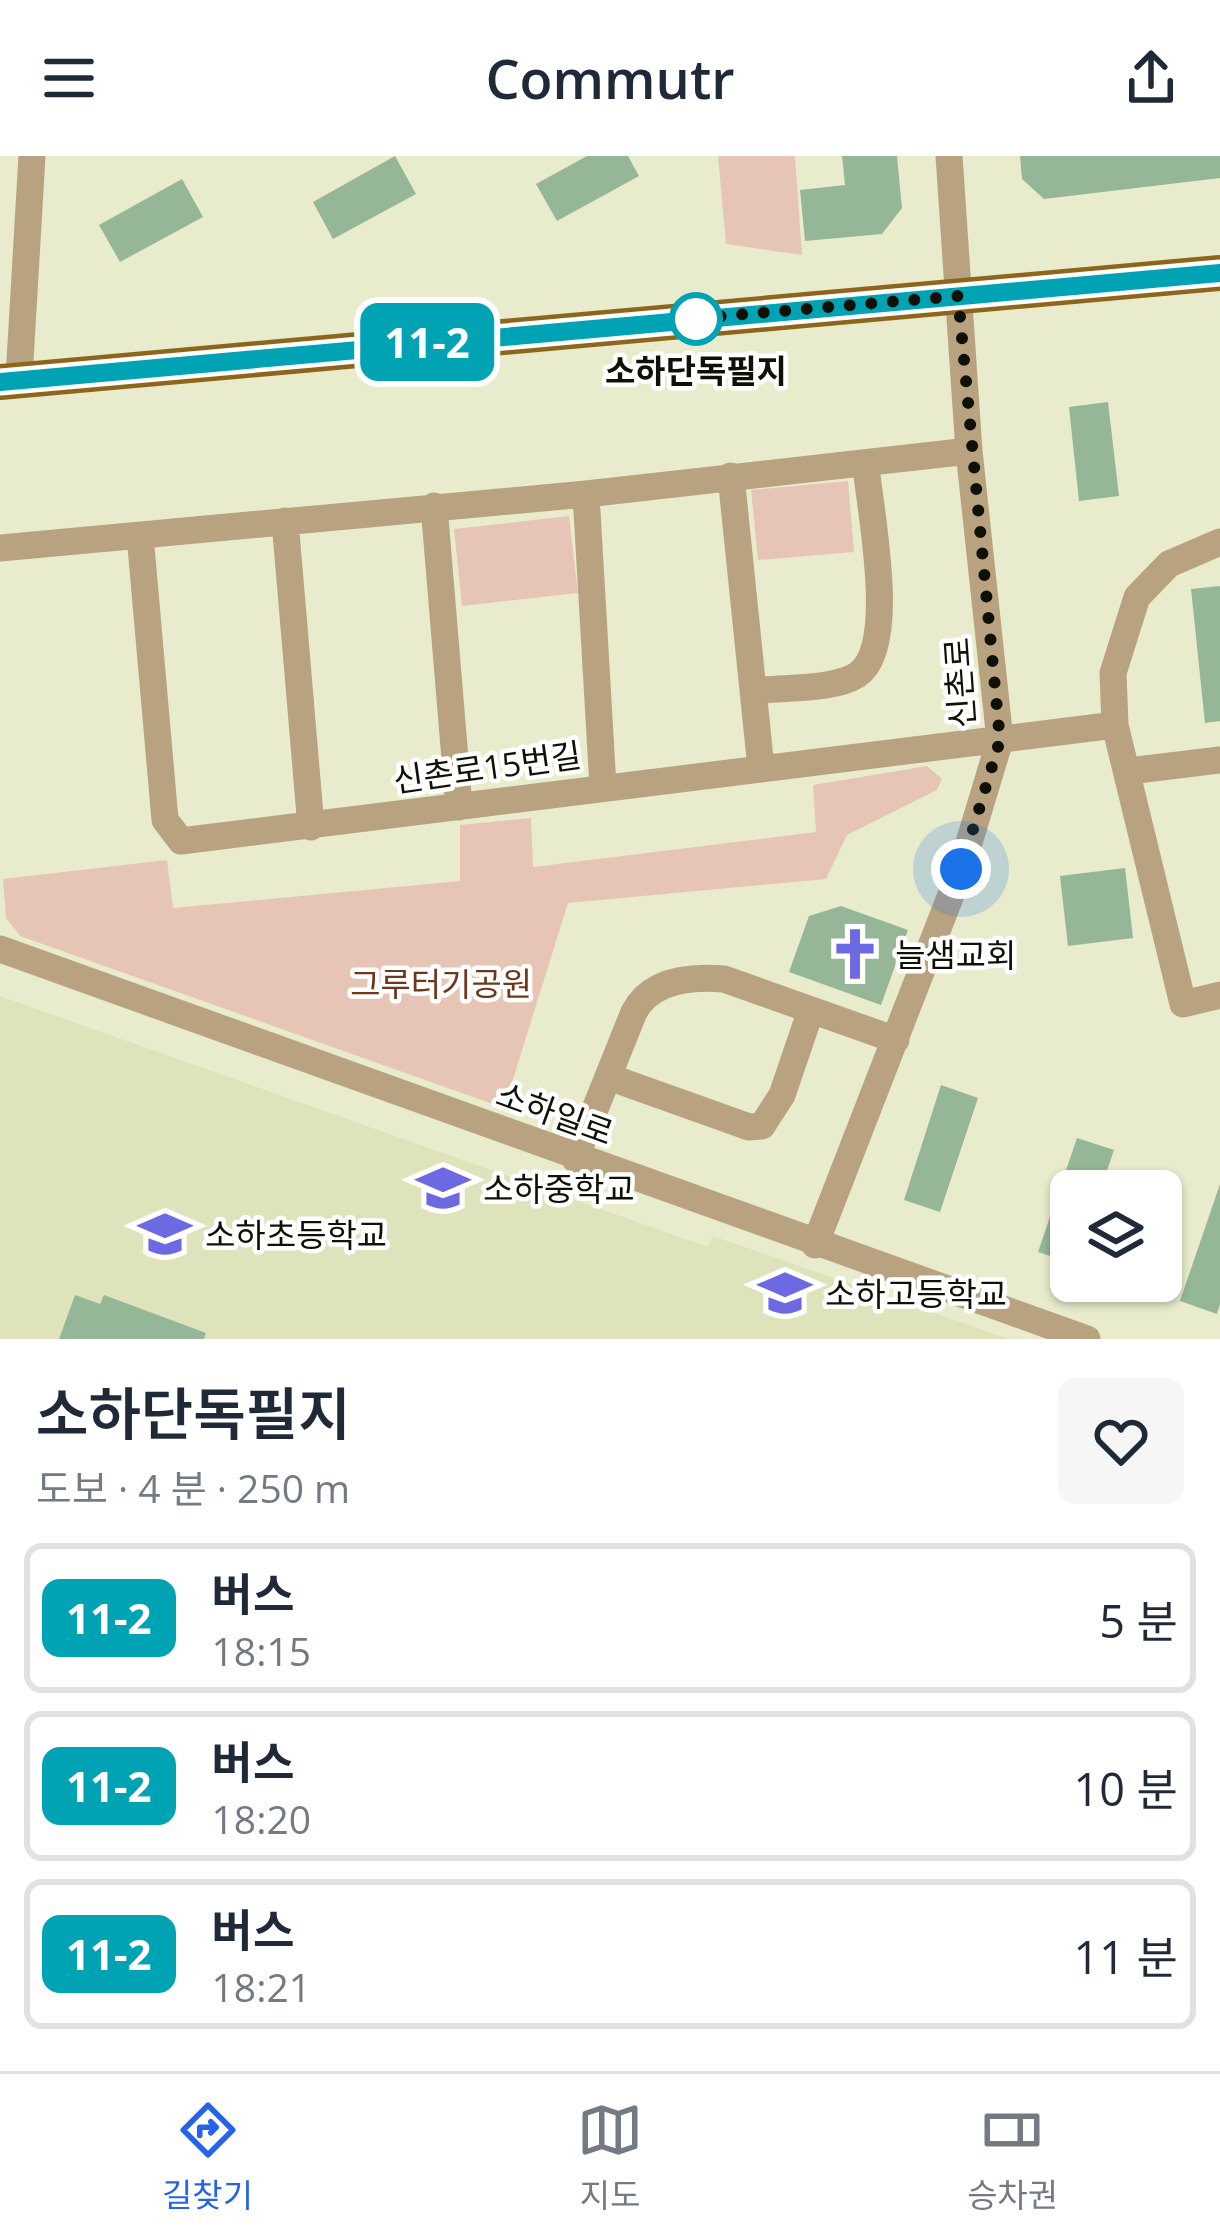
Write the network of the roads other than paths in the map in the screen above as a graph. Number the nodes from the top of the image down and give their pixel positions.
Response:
1 (32, 156) edge
2 (949, 156) edge
3 (1220, 272) edge
4 (958, 296) junction
5 (9, 380) edge
6 (969, 451) junction
7 (866, 466) junction
8 (731, 476) junction
9 (586, 494) junction
10 (434, 506) junction
11 (284, 521) junction
12 (140, 535) junction
13 (1220, 542) edge
14 (0, 548) edge
15 (755, 691) junction
16 (1115, 725) junction
17 (1000, 740) junction
18 (1220, 760) edge
19 (761, 768) junction
20 (1129, 771) junction
21 (603, 787) junction
22 (459, 807) junction
23 (311, 827) junction
24 (0, 949) edge
25 (1220, 995) edge
26 (811, 1010) junction
27 (896, 1040) junction
28 (609, 1077) junction
29 (575, 1159) junction
30 (814, 1245) junction
31 (1087, 1339) edge

1 - 5 street
2 - 4 street, 신촌로
3 - 4 main road
4 - 5 main road
4 - 6 street, 신촌로
6 - 7 street
6 - 17 street, 신촌로
7 - 8 street
7 - 15 street
8 - 9 street
8 - 15 street
9 - 10 street
9 - 21 street
10 - 11 street
10 - 22 street
11 - 12 street
11 - 23 street
12 - 14 street
12 - 23 street, 신촌로15번길
13 - 16 street
15 - 19 street
16 - 17 street, 신촌로15번길
16 - 20 street
17 - 19 street, 신촌로15번길
17 - 27 street, 신촌로
18 - 20 street
19 - 21 street, 신촌로15번길
20 - 25 street
21 - 22 street, 신촌로15번길
22 - 23 street, 신촌로15번길
24 - 29 street, 소하일로
26 - 27 street
26 - 28 street
26 - 28 street
27 - 30 street, 신촌로
28 - 29 street
29 - 30 street, 소하일로
30 - 31 street, 소하일로

